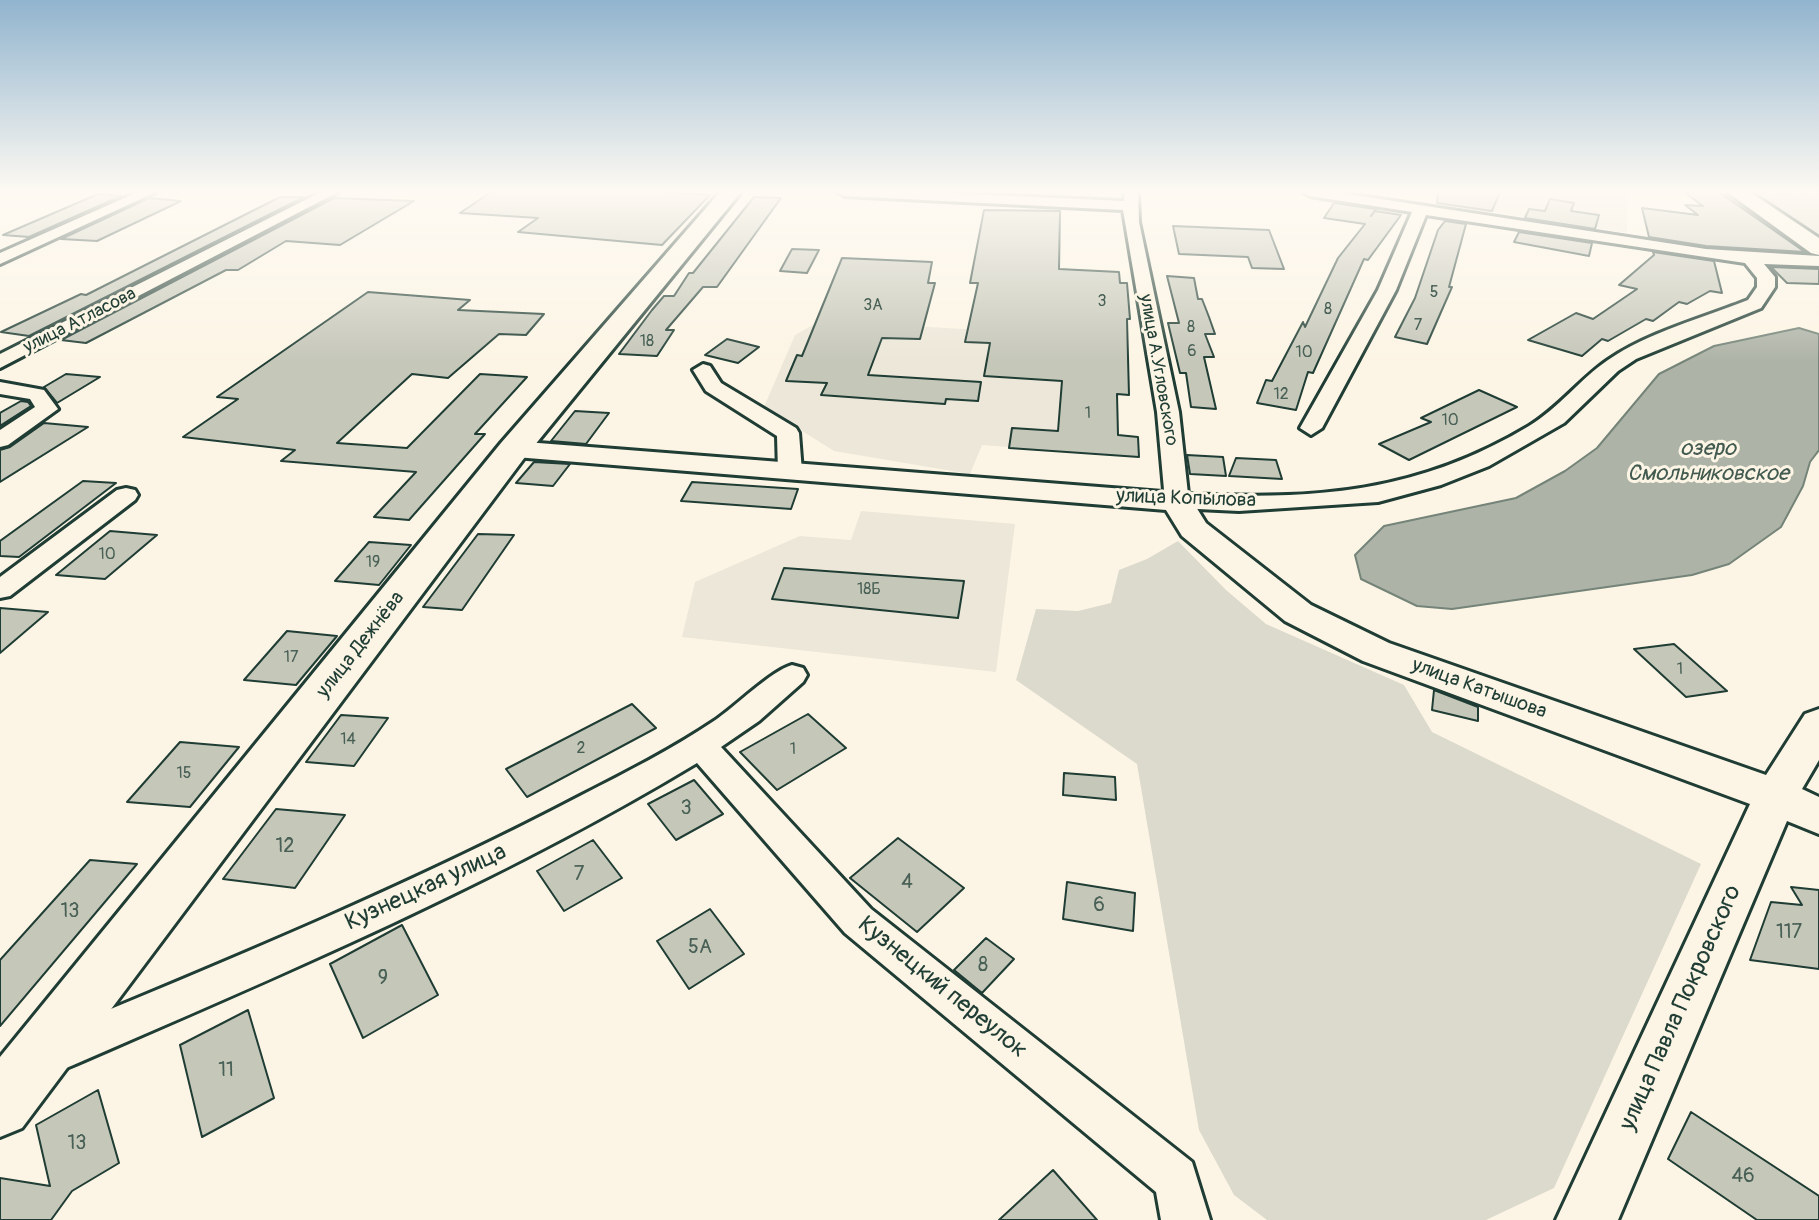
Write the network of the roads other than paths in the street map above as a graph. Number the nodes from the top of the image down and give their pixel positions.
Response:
1 (22, 249) edge
2 (220, 249) edge
3 (683, 249) edge
4 (1139, 249) edge
5 (1404, 249) edge
6 (1684, 249) edge
7 (0, 259) edge
8 (1750, 259) junction
9 (1819, 261) edge
10 (0, 362) edge
11 (703, 370) dead end
12 (0, 388) edge
13 (1311, 428) dead end
14 (1, 440) edge
15 (513, 450) junction
16 (790, 472) junction
17 (126, 495) dead end
18 (1177, 501) junction
19 (0, 590) edge
20 (792, 675) dead end
21 (1819, 724) edge
22 (701, 746) junction
23 (1797, 806) edge
24 (37, 1060) junction
25 (3, 1098) edge
26 (1186, 1219) edge
27 (1587, 1220) edge

1 - 7 street
2 - 10 street, улица Атласова
3 - 15 main road, улица Дежнёва
4 - 18 street, улица А.Угловского
5 - 13 street
6 - 8 street
8 - 9 street
8 - 18 street, улица Копылова
11 - 16 street
12 - 14 street
15 - 16 street, улица Копылова
15 - 24 main road, улица Дежнёва
16 - 18 street, улица Копылова
17 - 19 street
18 - 23 street, улица Катышова
20 - 22 street, Кузнецкая улица
21 - 23 street, улица Павла Покровского
22 - 24 street, Кузнецкая улица
22 - 26 street, Кузнецкий переулок
23 - 27 street, улица Павла Покровского
24 - 25 main road, улица Дежнёва

